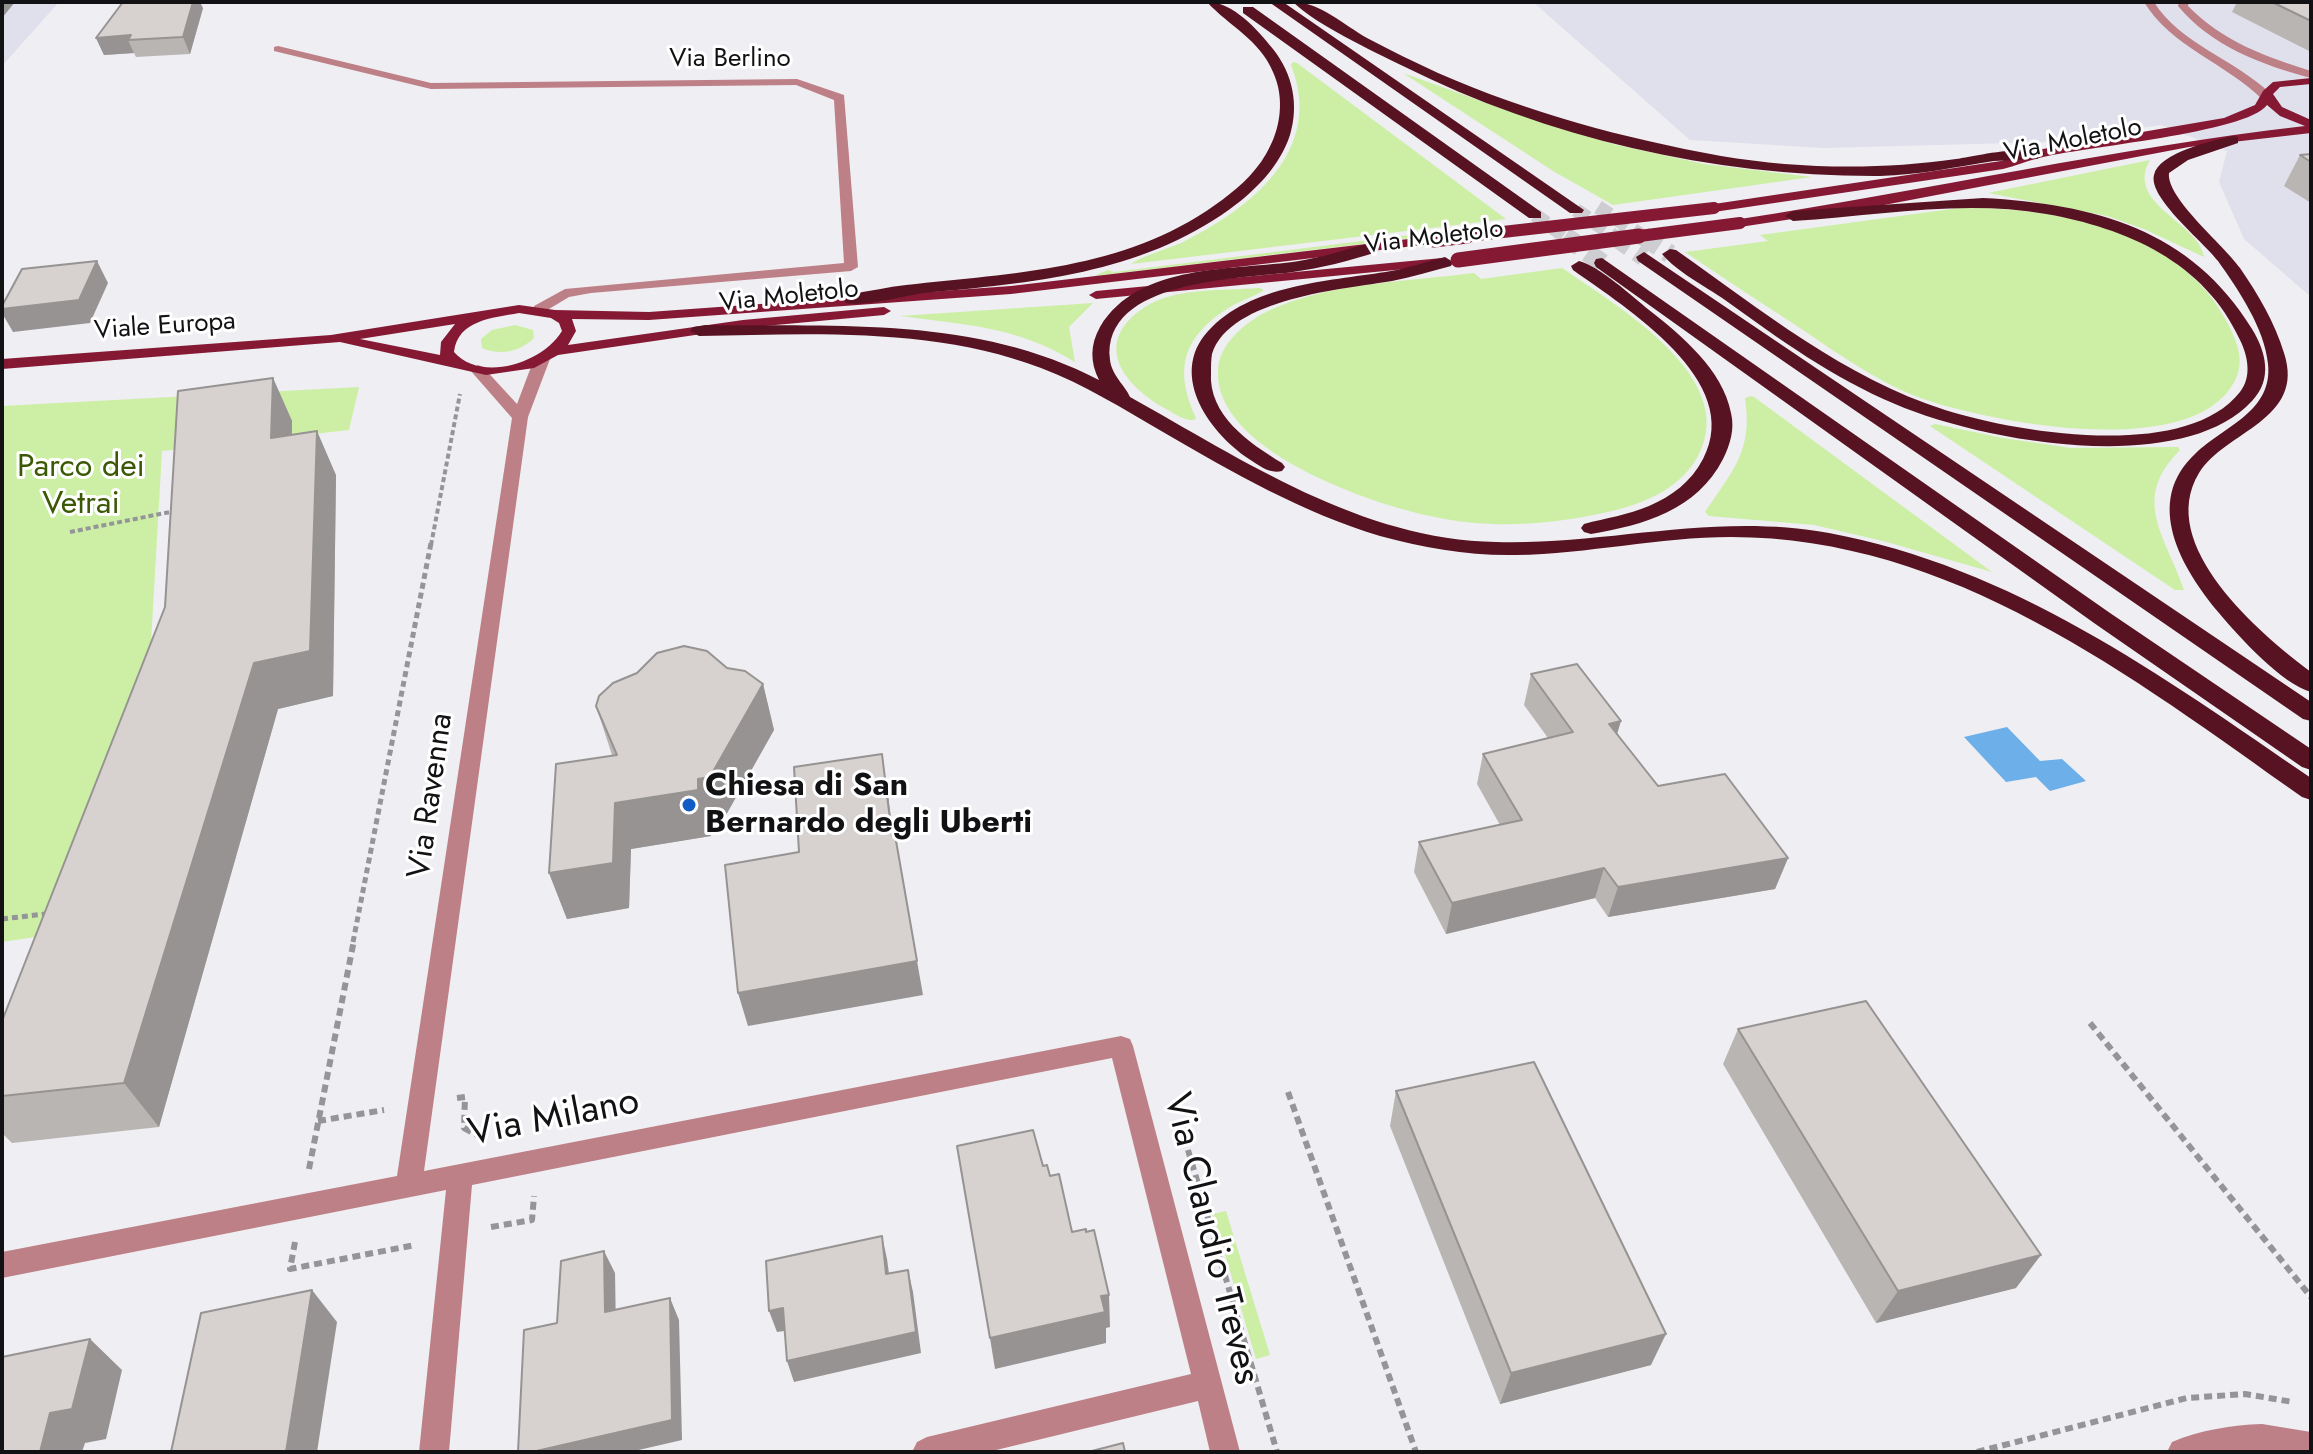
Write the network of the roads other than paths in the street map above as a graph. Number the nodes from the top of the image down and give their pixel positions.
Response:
1 (1213, 2) edge
2 (1236, 2) edge
3 (1275, 2) edge
4 (1299, 2) edge
5 (2149, 2) edge
6 (2184, 2) edge
7 (278, 49) dead end
8 (2311, 75) edge
9 (2311, 81) edge
10 (2267, 97) junction
11 (2311, 126) edge
12 (2233, 140) junction
13 (2037, 154) junction
14 (1457, 159) junction
15 (1519, 170) junction
16 (1598, 207) tunnel mouth
17 (1576, 210) tunnel mouth
18 (1535, 215) tunnel mouth
19 (1793, 216) junction
20 (1515, 218) tunnel mouth
21 (1371, 248) junction
22 (1670, 254) tunnel mouth
23 (1644, 257) tunnel mouth
24 (1452, 261) junction
25 (1602, 263) tunnel mouth
26 (1579, 266) tunnel mouth
27 (1153, 291) junction
28 (852, 299) junction
29 (539, 309) junction
30 (555, 314) junction
31 (479, 317) junction
32 (699, 331) junction
33 (331, 339) junction
34 (549, 355) junction
35 (454, 362) junction
36 (2, 364) edge
37 (478, 370) junction
38 (1142, 410) junction
39 (520, 417) junction
40 (2311, 684) edge
41 (2311, 713) edge
42 (2311, 761) edge
43 (2311, 791) edge
44 (1121, 1046) joint
45 (460, 1175) junction
46 (409, 1185) junction
47 (2, 1265) edge
48 (1209, 1384) junction
49 (2311, 1447) edge
50 (434, 1452) edge
51 (927, 1452) edge
52 (1225, 1452) edge
53 (2182, 1452) edge

1 - 28 highway
2 - 14 highway
3 - 15 highway
4 - 13 highway
5 - 10 street
6 - 8 street
7 - 29 street, Via Berlino
9 - 10 main road, Via Moletolo
10 - 11 main road, Via Moletolo
10 - 13 main road, Via Moletolo
11 - 12 main road, Via Moletolo
12 - 19 main road, Via Moletolo
12 - 40 highway
13 - 21 main road, Via Moletolo, bridge
14 - 18 highway
14 - 20 highway
15 - 16 highway
15 - 17 highway
19 - 22 highway
19 - 24 main road, Via Moletolo, bridge
21 - 27 highway
21 - 28 main road, Via Moletolo
23 - 41 highway
24 - 26 highway
24 - 27 main road, Via Moletolo
25 - 42 highway
27 - 32 main road, Via Moletolo
27 - 38 highway
28 - 30 main road, Via Moletolo
29 - 30 main road, Via Moletolo
29 - 31 main road, Via Moletolo
30 - 34 main road
31 - 33 main road, Via Moletolo
31 - 35 main road, Via Moletolo
32 - 34 main road, Via Moletolo
32 - 38 highway
33 - 35 main road, Via Moletolo
33 - 36 main road, Viale Europa
34 - 37 main road, Via Moletolo
34 - 39 street, Via Ravenna
35 - 37 main road, Via Moletolo
37 - 39 street
38 - 43 highway
39 - 46 street, Via Ravenna
44 - 45 street, Via Milano
44 - 48 street, Via Claudio Treves
45 - 46 street, Via Milano
45 - 50 street
46 - 47 street, Via Milano
48 - 51 street
48 - 52 street, Via Claudio Treves
49 - 53 street

